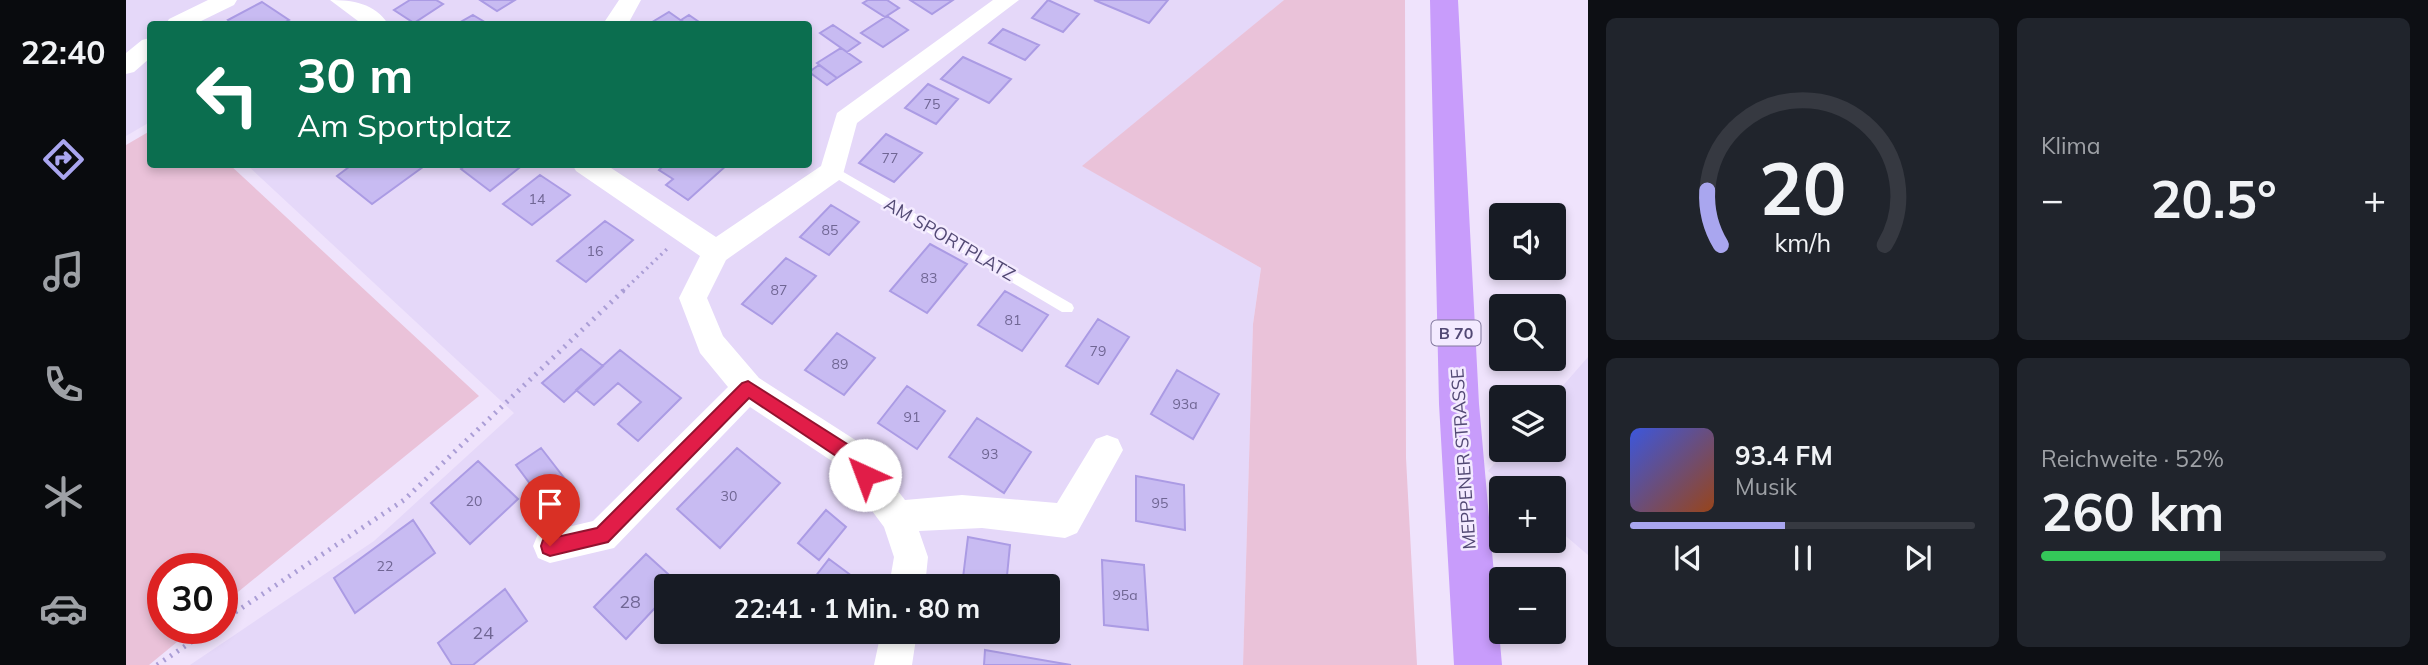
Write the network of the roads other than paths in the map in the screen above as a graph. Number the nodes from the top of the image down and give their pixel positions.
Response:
1 (226, 0) edge
2 (341, 0) edge
3 (630, 0) edge
4 (1008, 0) edge
5 (1444, 0) edge
6 (183, 21) edge
7 (372, 21) edge
8 (616, 21) edge
9 (147, 48) edge
10 (126, 66) edge
11 (591, 168) edge
12 (833, 171) junction
13 (716, 251) junction
14 (1067, 308) dead end
15 (748, 388) junction
16 (1107, 450) dead end
17 (898, 518) junction
18 (550, 546) dead end
19 (909, 574) edge
20 (897, 644) edge
21 (893, 665) edge
22 (1478, 665) edge

1 - 6 street
2 - 7 street
3 - 8 street
4 - 12 street
5 - 22 main road, MEPPENER STRASSE / B 70
9 - 10 street
11 - 13 street
12 - 13 street
12 - 14 lane, AM SPORTPLATZ
13 - 15 street
15 - 17 street
15 - 18 street
16 - 17 street
17 - 19 street
20 - 21 street

